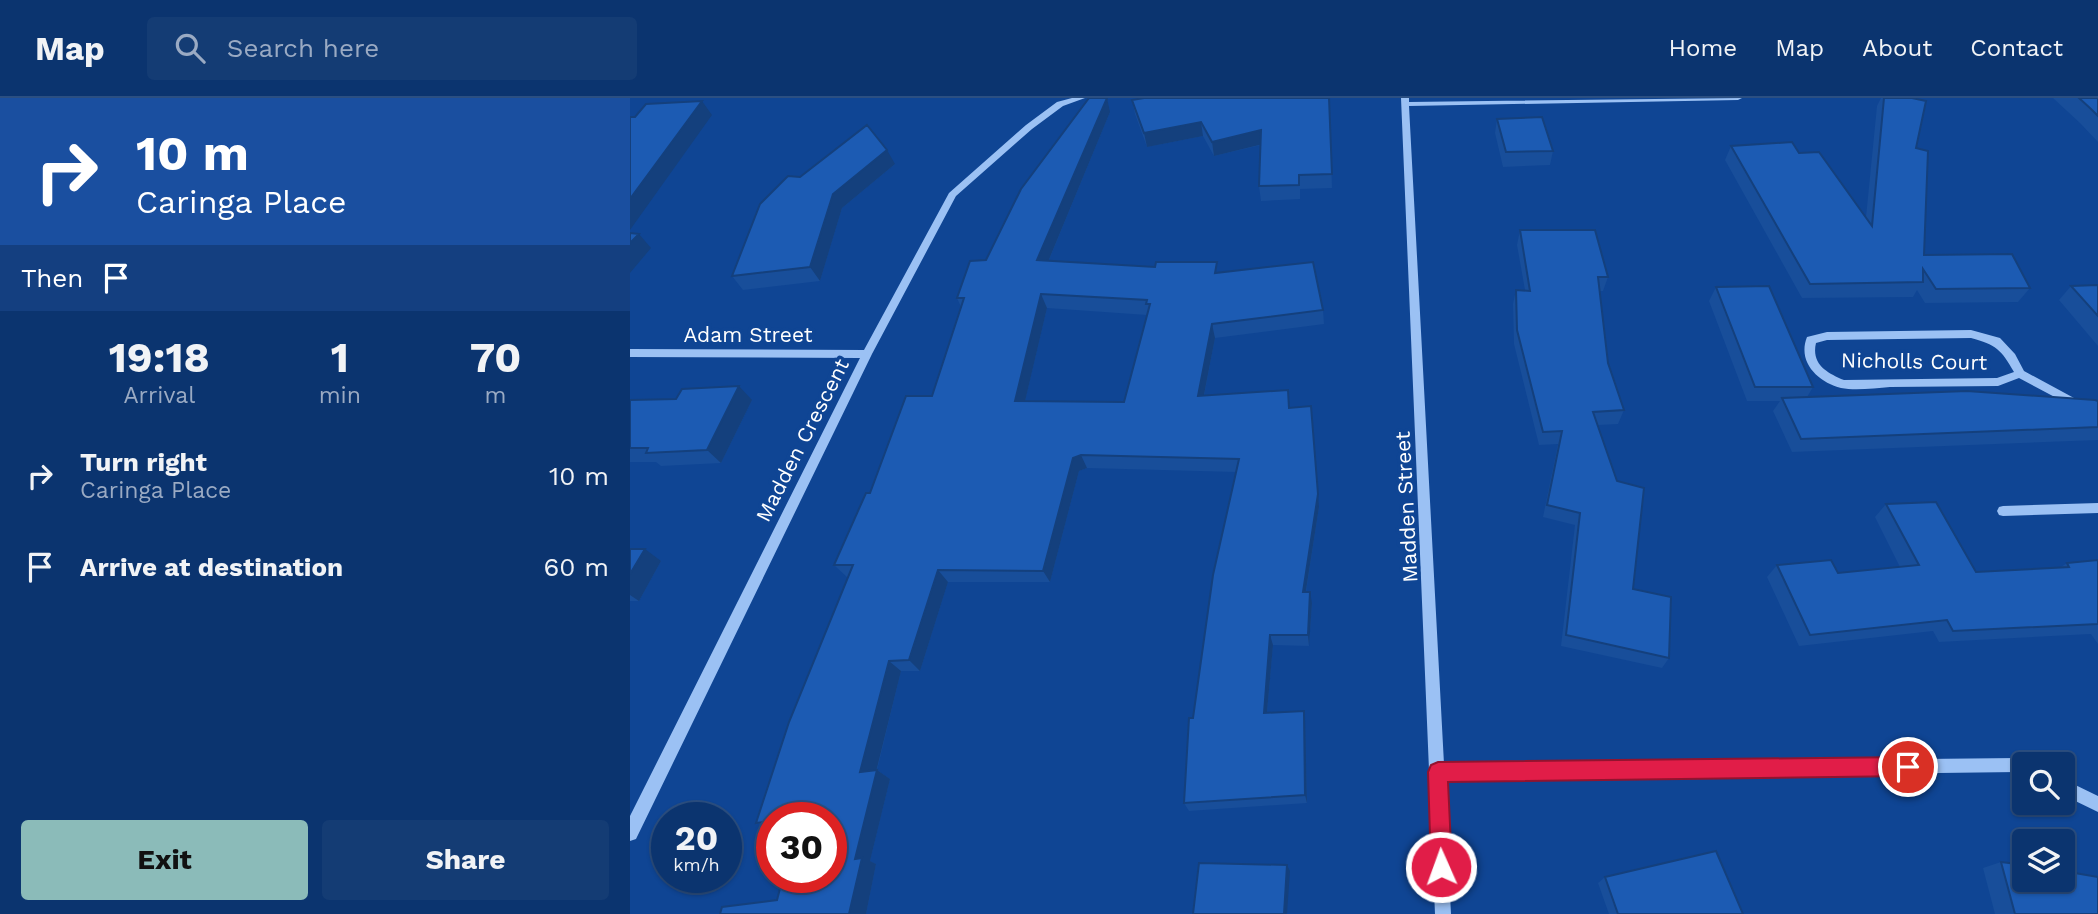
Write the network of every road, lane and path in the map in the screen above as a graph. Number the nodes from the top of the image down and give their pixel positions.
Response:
1 (1081, 98) edge
2 (1738, 99) edge
3 (1056, 101) edge
4 (1405, 101) edge
5 (630, 353) edge
6 (867, 354) junction
7 (2020, 374) junction
8 (2098, 416) edge
9 (2098, 508) edge
10 (2003, 511) dead end
11 (2012, 765) edge
12 (1438, 772) junction
13 (2075, 793) edge
14 (2098, 804) edge
15 (630, 833) edge
16 (1443, 914) edge

1 - 3 street, Madden Crescent
2 - 4 street
3 - 6 street, Madden Crescent
4 - 12 street, Madden Street
5 - 6 street, Adam Street
6 - 15 street, Madden Crescent
7 - 7 lane, Nicholls Court
7 - 8 street, Nicholls Court
9 - 10 street
11 - 12 street
12 - 16 street, Madden Street
13 - 14 street

